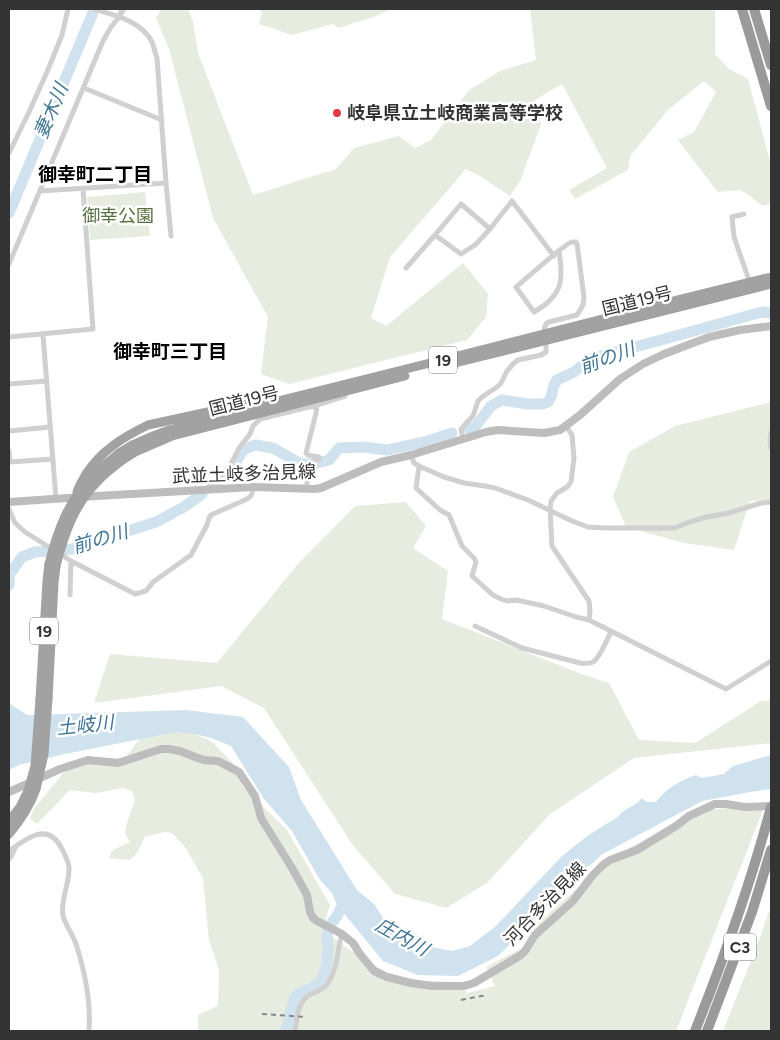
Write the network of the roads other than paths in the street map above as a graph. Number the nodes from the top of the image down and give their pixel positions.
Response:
1 (68, 9) edge
2 (94, 9) edge
3 (123, 9) edge
4 (742, 9) edge
5 (754, 9) edge
6 (116, 16) junction
7 (771, 65) edge
8 (84, 88) junction
9 (771, 106) edge
10 (162, 120) junction
11 (9, 153) edge
12 (166, 183) junction
13 (83, 189) junction
14 (40, 191) junction
15 (744, 214) dead end
16 (490, 229) junction
17 (435, 235) junction
18 (171, 236) dead end
19 (559, 252) junction
20 (554, 256) junction
21 (9, 264) edge
22 (406, 268) dead end
23 (771, 277) edge
24 (750, 283) junction
25 (771, 284) edge
26 (771, 326) edge
27 (43, 335) junction
28 (9, 337) edge
29 (546, 337) junction
30 (47, 381) junction
31 (9, 384) edge
32 (344, 392) junction
33 (286, 398) junction
34 (317, 405) junction
35 (566, 426) junction
36 (50, 427) junction
37 (9, 431) edge
38 (771, 433) edge
39 (464, 439) junction
40 (771, 448) edge
41 (9, 451) edge
42 (411, 455) junction
43 (122, 456) junction
44 (53, 459) junction
45 (419, 466) junction
46 (254, 487) junction
47 (306, 489) junction
48 (206, 490) junction
49 (77, 497) junction
50 (56, 499) junction
51 (9, 502) edge
52 (771, 502) edge
53 (9, 508) edge
54 (550, 510) junction
55 (71, 561) junction
56 (70, 595) dead end
57 (589, 620) junction
58 (475, 626) dead end
59 (611, 632) junction
60 (771, 662) edge
61 (32, 790) junction
62 (9, 792) edge
63 (771, 806) edge
64 (9, 821) edge
65 (9, 834) edge
66 (16, 846) junction
67 (9, 851) edge
68 (770, 855) edge
69 (9, 859) edge
70 (340, 933) junction
71 (89, 1031) edge
72 (295, 1031) edge
73 (695, 1031) edge
74 (707, 1031) edge

1 - 11 street
2 - 6 street
3 - 6 street
4 - 9 highway
5 - 7 highway
6 - 8 street
6 - 10 street
8 - 10 street
8 - 14 street
10 - 12 street
12 - 13 street
12 - 18 street
13 - 14 street
13 - 27 street
14 - 21 street
15 - 24 street
16 - 17 street
16 - 17 street
16 - 20 street
17 - 22 street
19 - 20 street
19 - 20 street
19 - 29 street
23 - 24 highway, 国道19号 / 19
24 - 29 highway, 国道19号 / 19
25 - 29 highway, 国道19号 / 19
26 - 35 main road, 武並土岐多治見線
27 - 28 street
27 - 30 street
29 - 32 highway, 国道19号 / 19
29 - 33 highway, 国道19号 / 19
29 - 39 street
30 - 31 street
30 - 36 street
32 - 34 street
32 - 43 highway, 国道19号 / 19
33 - 43 highway, 国道19号 / 19
33 - 49 highway
34 - 47 street
34 - 48 street
35 - 39 main road, 武並土岐多治見線
35 - 54 street
36 - 37 street
36 - 44 street
38 - 40 street
39 - 42 main road, 武並土岐多治見線
41 - 44 street
42 - 45 street
42 - 47 main road, 武並土岐多治見線
43 - 61 highway, 国道19号 / 19, bridge
44 - 50 street
45 - 54 street
45 - 57 street
46 - 47 main road, 武並土岐多治見線
46 - 48 main road, 武並土岐多治見線
46 - 55 street
48 - 49 main road, 武並土岐多治見線
49 - 50 main road, 武並土岐多治見線
50 - 51 main road, 武並土岐多治見線
52 - 54 street
53 - 55 street, bridge
54 - 57 street
55 - 56 street
57 - 59 street
58 - 59 street
59 - 60 street
61 - 64 highway, 国道19号 / 19
61 - 65 highway, 国道19号 / 19
62 - 70 main road, 河合多治見線
63 - 70 main road, 河合多治見線
63 - 73 highway, C3
66 - 67 street
66 - 69 street
66 - 71 street
68 - 74 highway, C3
70 - 72 street

